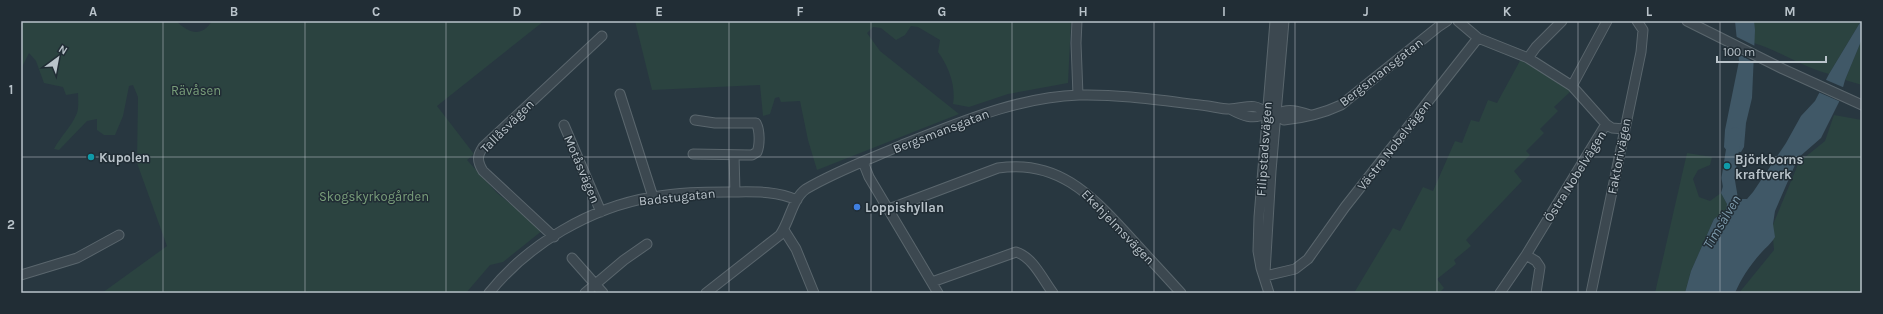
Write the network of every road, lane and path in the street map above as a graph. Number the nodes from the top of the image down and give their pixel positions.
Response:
1 (1077, 21) edge
2 (1275, 21) edge
3 (1284, 21) edge
4 (1447, 21) edge
5 (1458, 21) edge
6 (1562, 21) edge
7 (1607, 21) edge
8 (1637, 21) edge
9 (1687, 21) edge
10 (602, 36) dead end
11 (1478, 38) junction
12 (1528, 58) junction
13 (1572, 86) junction
14 (620, 94) dead end
15 (1078, 95) junction
16 (1862, 105) edge
17 (1266, 113) junction
18 (1277, 114) junction
19 (694, 120) dead end
20 (1606, 124) junction
21 (564, 125) dead end
22 (1624, 129) junction
23 (693, 154) dead end
24 (734, 155) junction
25 (863, 162) junction
26 (735, 192) junction
27 (653, 197) junction
28 (797, 200) junction
29 (889, 209) junction
30 (601, 212) junction
31 (784, 230) junction
32 (119, 235) dead end
33 (554, 237) junction
34 (647, 244) dead end
35 (1526, 254) junction
36 (572, 258) dead end
37 (21, 275) edge
38 (1265, 276) junction
39 (932, 282) junction
40 (595, 285) junction
41 (489, 293) edge
42 (585, 293) edge
43 (603, 293) edge
44 (706, 293) edge
45 (814, 293) edge
46 (938, 293) edge
47 (1053, 293) edge
48 (1181, 293) edge
49 (1270, 293) edge
50 (1500, 293) edge
51 (1536, 293) edge
52 (1591, 293) edge

1 - 15 street
2 - 17 street, Filipstadsvägen
3 - 18 street, Filipstadsvägen
4 - 18 street, Bergsmansgatan
5 - 11 street
6 - 12 street
7 - 13 street
8 - 22 street, Faktorivägen
9 - 16 street
10 - 33 street, Tallåsvägen
11 - 12 street
11 - 38 street, Västra Nobelvägen
12 - 13 street
13 - 20 street, Östra Nobelvägen
14 - 27 street
15 - 17 street, Bergsmansgatan
15 - 25 street, Bergsmansgatan
17 - 18 street, Bergsmansgatan
17 - 38 street, Filipstadsvägen
18 - 38 street, Filipstadsvägen
19 - 24 street
20 - 22 street
20 - 35 street, Östra Nobelvägen
21 - 30 street, Motåsvägen
22 - 52 street, Faktorivägen
23 - 24 street
24 - 26 street
25 - 28 street, Bergsmansgatan
25 - 29 street
26 - 27 street, Badstugatan
26 - 28 street, Badstugatan
27 - 30 street, Badstugatan
28 - 31 street, Bergsmansgatan
29 - 39 street
29 - 48 street, Ekehjelmsvägen
30 - 33 street, Badstugatan
31 - 44 street, Bergsmansgatan
31 - 45 street
32 - 37 street
33 - 41 street, Badstugatan
34 - 40 street
35 - 50 street, Östra Nobelvägen
35 - 51 street
36 - 40 street
38 - 49 street, Filipstadsvägen
39 - 46 street
39 - 47 street
40 - 42 street
40 - 43 street

